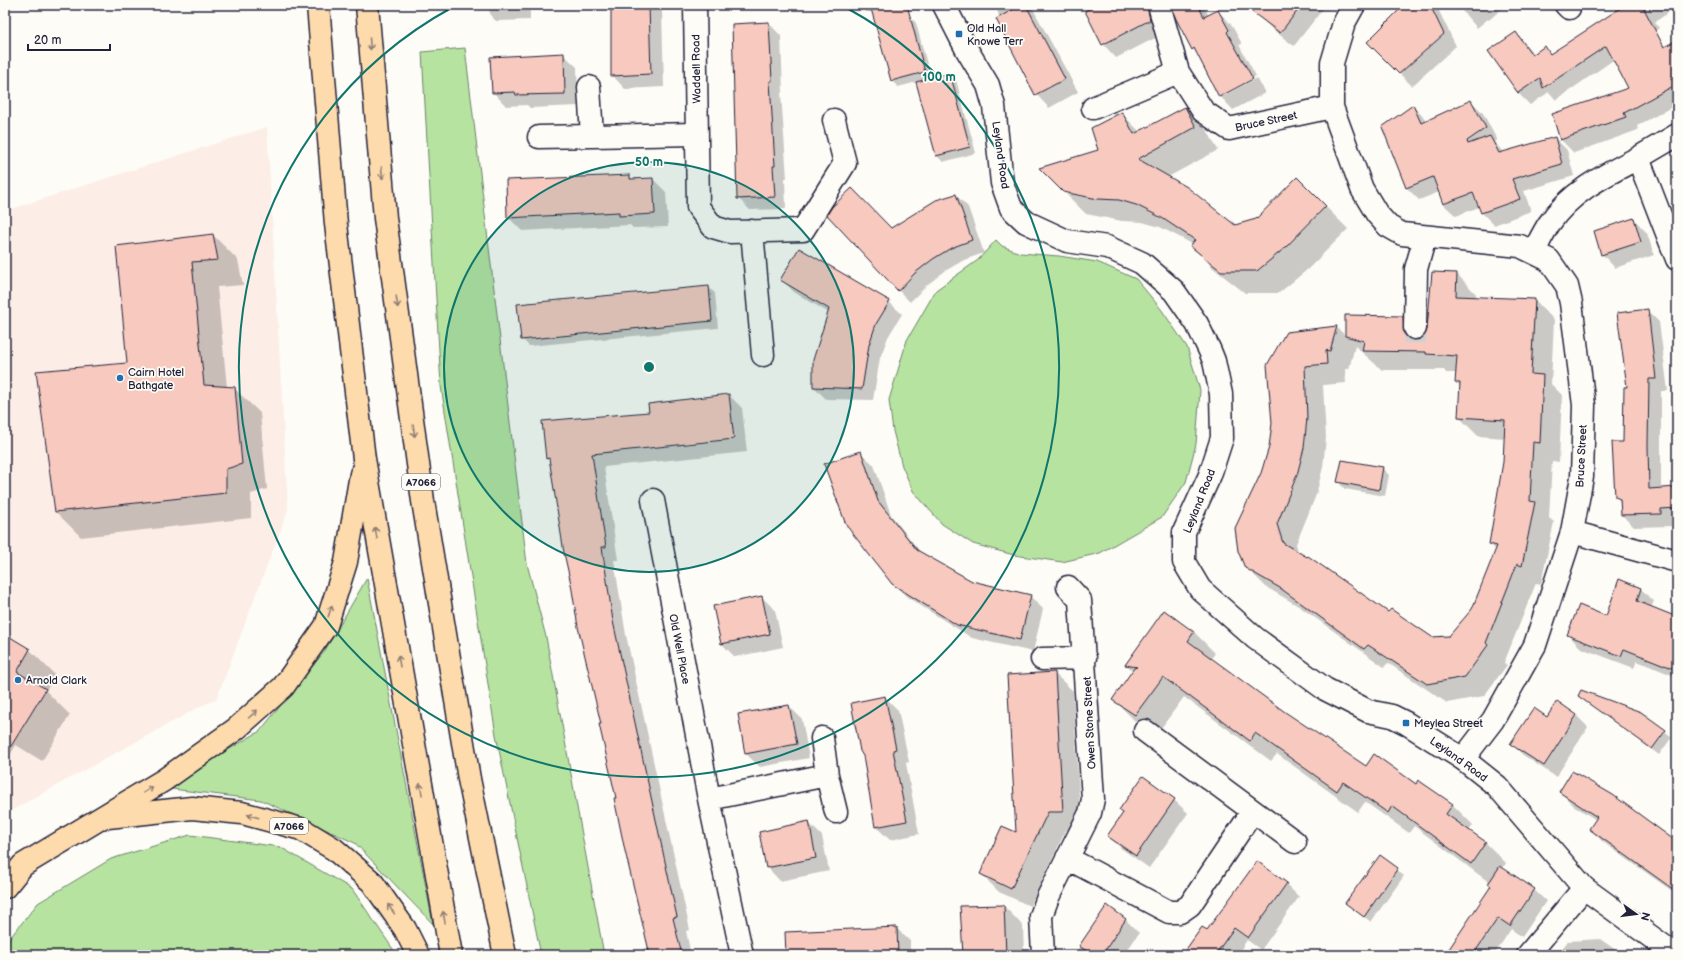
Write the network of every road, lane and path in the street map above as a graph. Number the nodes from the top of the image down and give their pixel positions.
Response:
1 (318, 5) edge
2 (367, 5) edge
3 (695, 5) edge
4 (944, 5) edge
5 (1159, 5) edge
6 (1354, 5) edge
7 (1178, 72) junction
8 (589, 87) dead end
9 (1332, 107) junction
10 (1093, 108) dead end
11 (834, 120) dead end
12 (697, 134) junction
13 (1677, 135) edge
14 (592, 136) junction
15 (539, 137) dead end
16 (1638, 158) junction
17 (752, 231) junction
18 (1425, 237) junction
19 (1534, 251) junction
20 (1677, 259) edge
21 (1415, 328) tunnel mouth
22 (763, 355) dead end
23 (364, 459) junction
24 (653, 500) dead end
25 (1572, 532) junction
26 (1677, 561) edge
27 (1068, 587) dead end
28 (1085, 658) junction
29 (1042, 659) dead end
30 (1145, 731) dead end
31 (822, 738) dead end
32 (1463, 760) junction
33 (827, 776) junction
34 (709, 799) junction
35 (1254, 811) junction
36 (836, 812) dead end
37 (103, 818) junction
38 (1295, 842) dead end
39 (1067, 858) junction
40 (14, 866) edge
41 (5, 887) edge
42 (1584, 888) junction
43 (418, 955) edge
44 (452, 955) edge
45 (505, 955) edge
46 (742, 955) edge
47 (1043, 955) edge
48 (1528, 955) edge
49 (1676, 955) edge

1 - 23 main road, A7066
2 -> 45 main road, A7066
3 - 12 street, Waddell Road
4 - 32 street, Leyland Road
5 - 7 street, Bruce Street
6 - 9 street, Bruce Street
7 - 9 street, Bruce Street
7 - 10 street
8 - 14 street
9 - 18 street, Bruce Street
11 - 17 street, Waddell Road
12 - 14 street
12 - 17 street, Waddell Road
13 - 16 street
14 - 15 street
16 - 19 street
16 - 20 street
17 - 22 street
18 - 19 street, Bruce Street
18 - 21 street
19 - 25 street, Bruce Street
37 -> 23 main road, A7066
44 -> 23 main road, A7066
24 - 34 street, Old Well Place
25 - 26 street
25 - 32 street, Bruce Street
27 - 28 street, Owen Stone Street
28 - 29 street
28 - 39 street, Owen Stone Street
30 - 35 street
31 - 33 street
32 - 42 street, Leyland Road
33 - 34 street
33 - 36 street
34 - 46 street, Old Well Place
35 - 38 street
35 - 39 street
37 - 40 main road, A7066
43 -> 37 main road, A7066
39 - 47 street, Owen Stone Street
40 - 41 main road, A7066
42 - 48 street
42 - 49 street, Leyland Road

